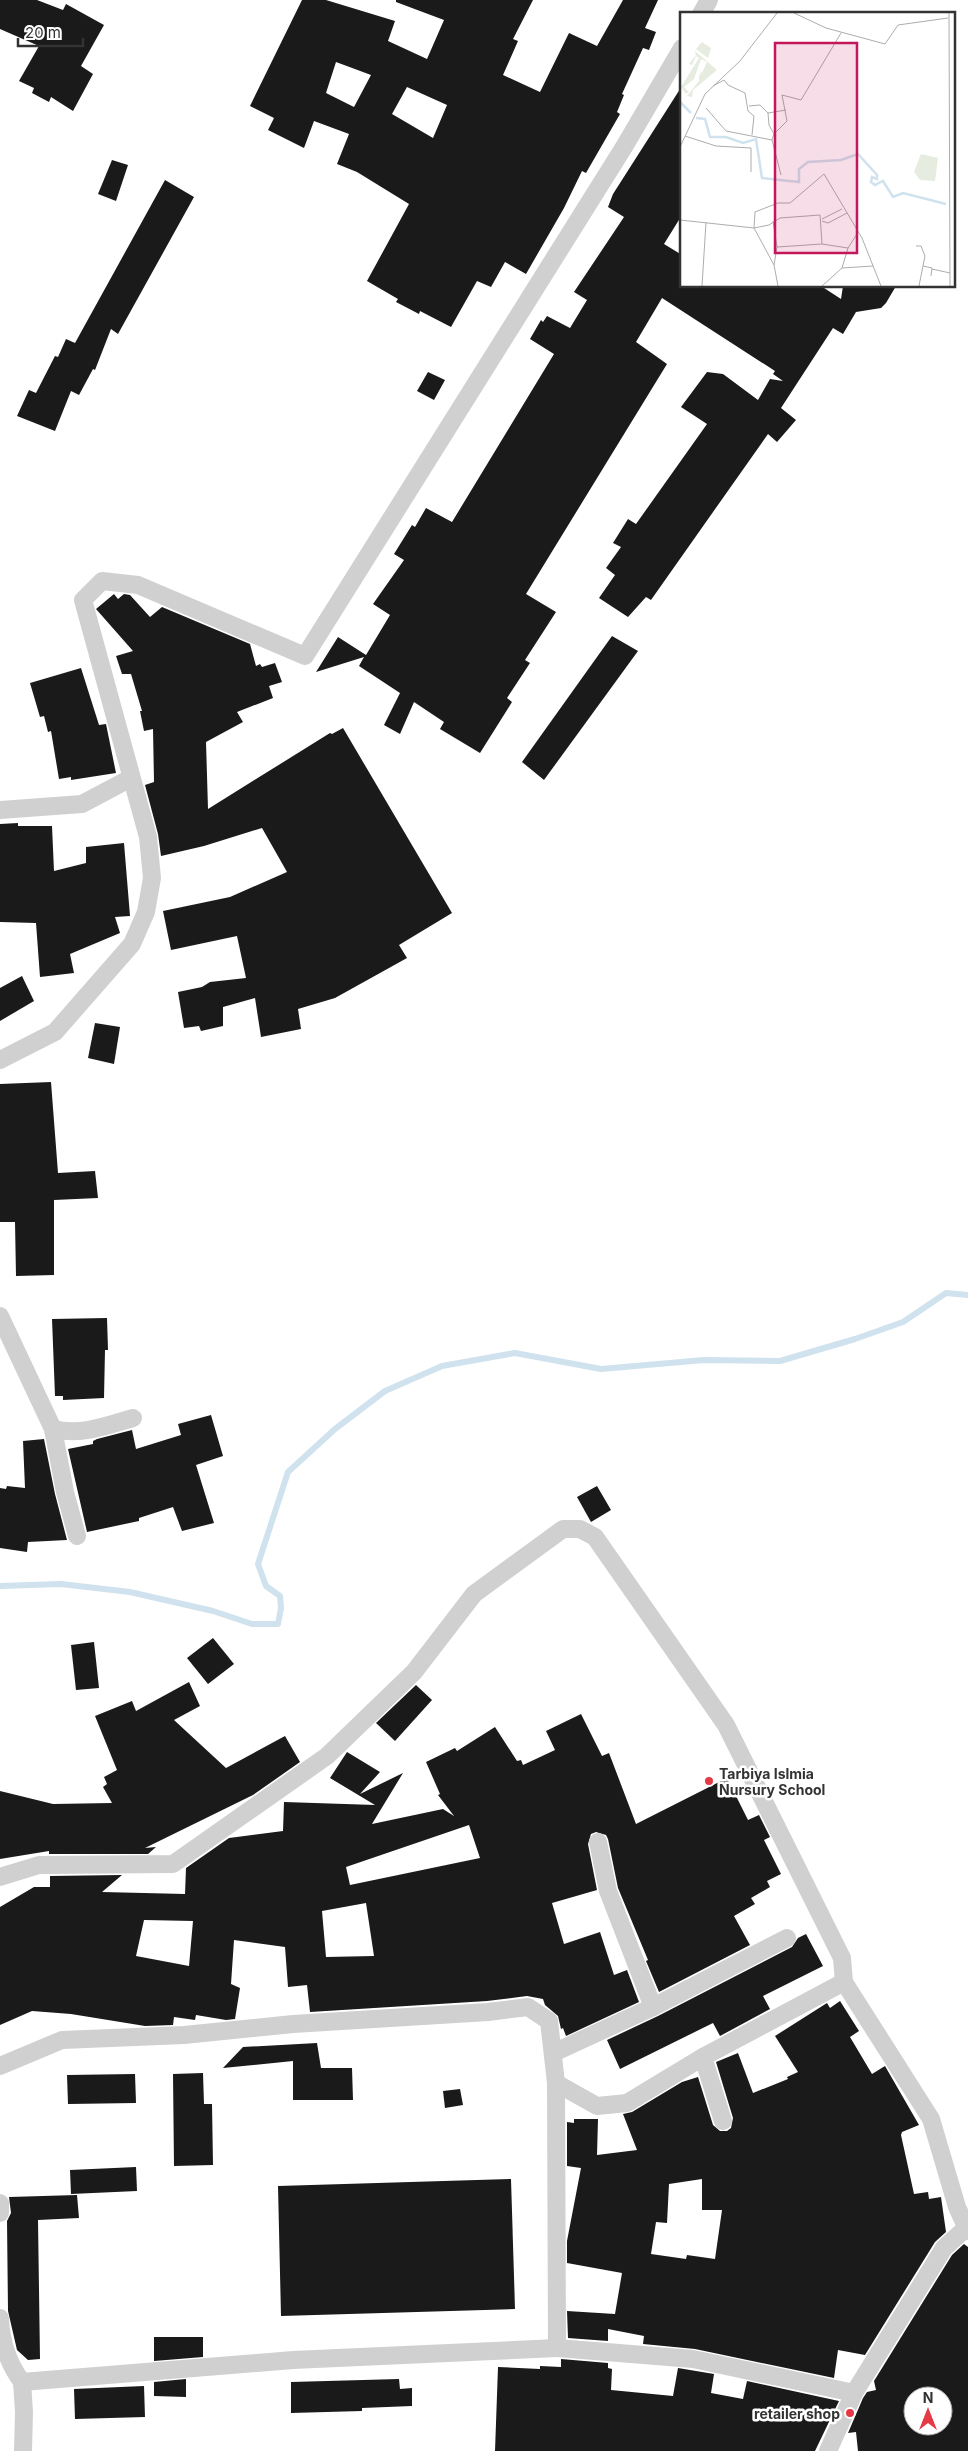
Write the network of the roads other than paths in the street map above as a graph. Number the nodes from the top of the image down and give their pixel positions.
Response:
1 (709, 0) edge
2 (702, 12) edge
3 (680, 51) edge
4 (131, 778) junction
5 (0, 810) edge
6 (0, 1060) edge
7 (0, 1316) edge
8 (133, 1418) dead end
9 (53, 1429) junction
10 (77, 1536) dead end
11 (598, 1842) dead end
12 (0, 1877) edge
13 (787, 1938) dead end
14 (844, 1982) junction
15 (653, 2008) junction
16 (553, 2053) junction
17 (703, 2057) junction
18 (0, 2066) edge
19 (556, 2083) junction
20 (723, 2121) dead end
21 (0, 2203) edge
22 (0, 2213) edge
23 (967, 2230) edge
24 (0, 2318) edge
25 (557, 2348) junction
26 (22, 2382) junction
27 (854, 2393) junction
28 (23, 2451) edge
29 (828, 2451) edge

1 - 2 street
3 - 4 street
4 - 5 street
4 - 6 street
7 - 9 street
8 - 9 street
9 - 10 street
11 - 15 street
12 - 14 street
13 - 15 street
14 - 17 street
14 - 23 street
15 - 16 street
16 - 18 street
16 - 19 street
17 - 19 street
17 - 20 street
19 - 25 street
21 - 22 street
23 - 27 street
24 - 26 street
25 - 26 street
25 - 27 street
26 - 28 street
27 - 29 street

